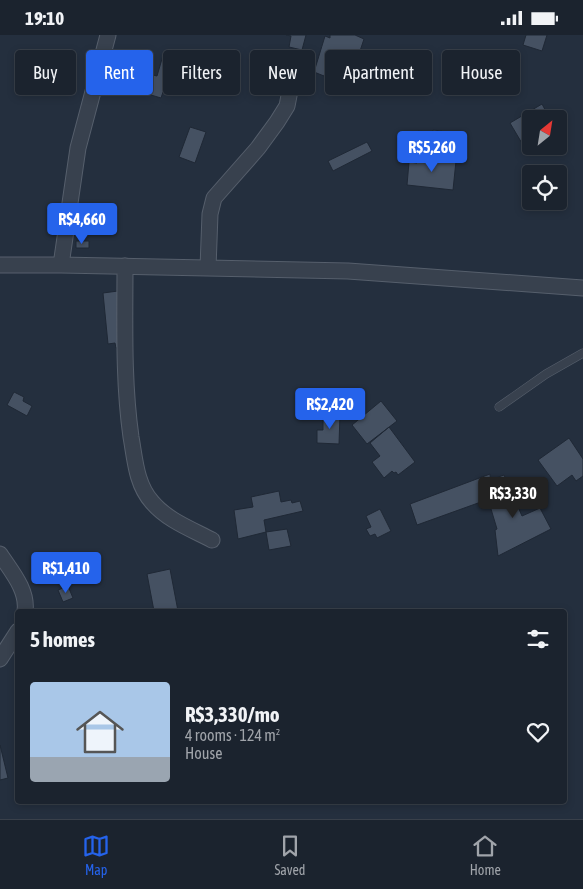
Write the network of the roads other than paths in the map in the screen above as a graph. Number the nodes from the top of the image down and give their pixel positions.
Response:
1 (108, 35) edge
2 (289, 95) edge
3 (0, 265) edge
4 (61, 265) junction
5 (125, 266) junction
6 (208, 268) junction
7 (583, 288) edge
8 (583, 353) edge
9 (499, 407) dead end
10 (212, 540) dead end
11 (0, 554) edge
12 (25, 609) edge
13 (15, 636) edge
14 (0, 659) edge

1 - 4 street
2 - 6 street
3 - 4 street
4 - 5 street
5 - 6 street
5 - 10 street
6 - 7 street
8 - 9 lane
11 - 12 street
13 - 14 street

